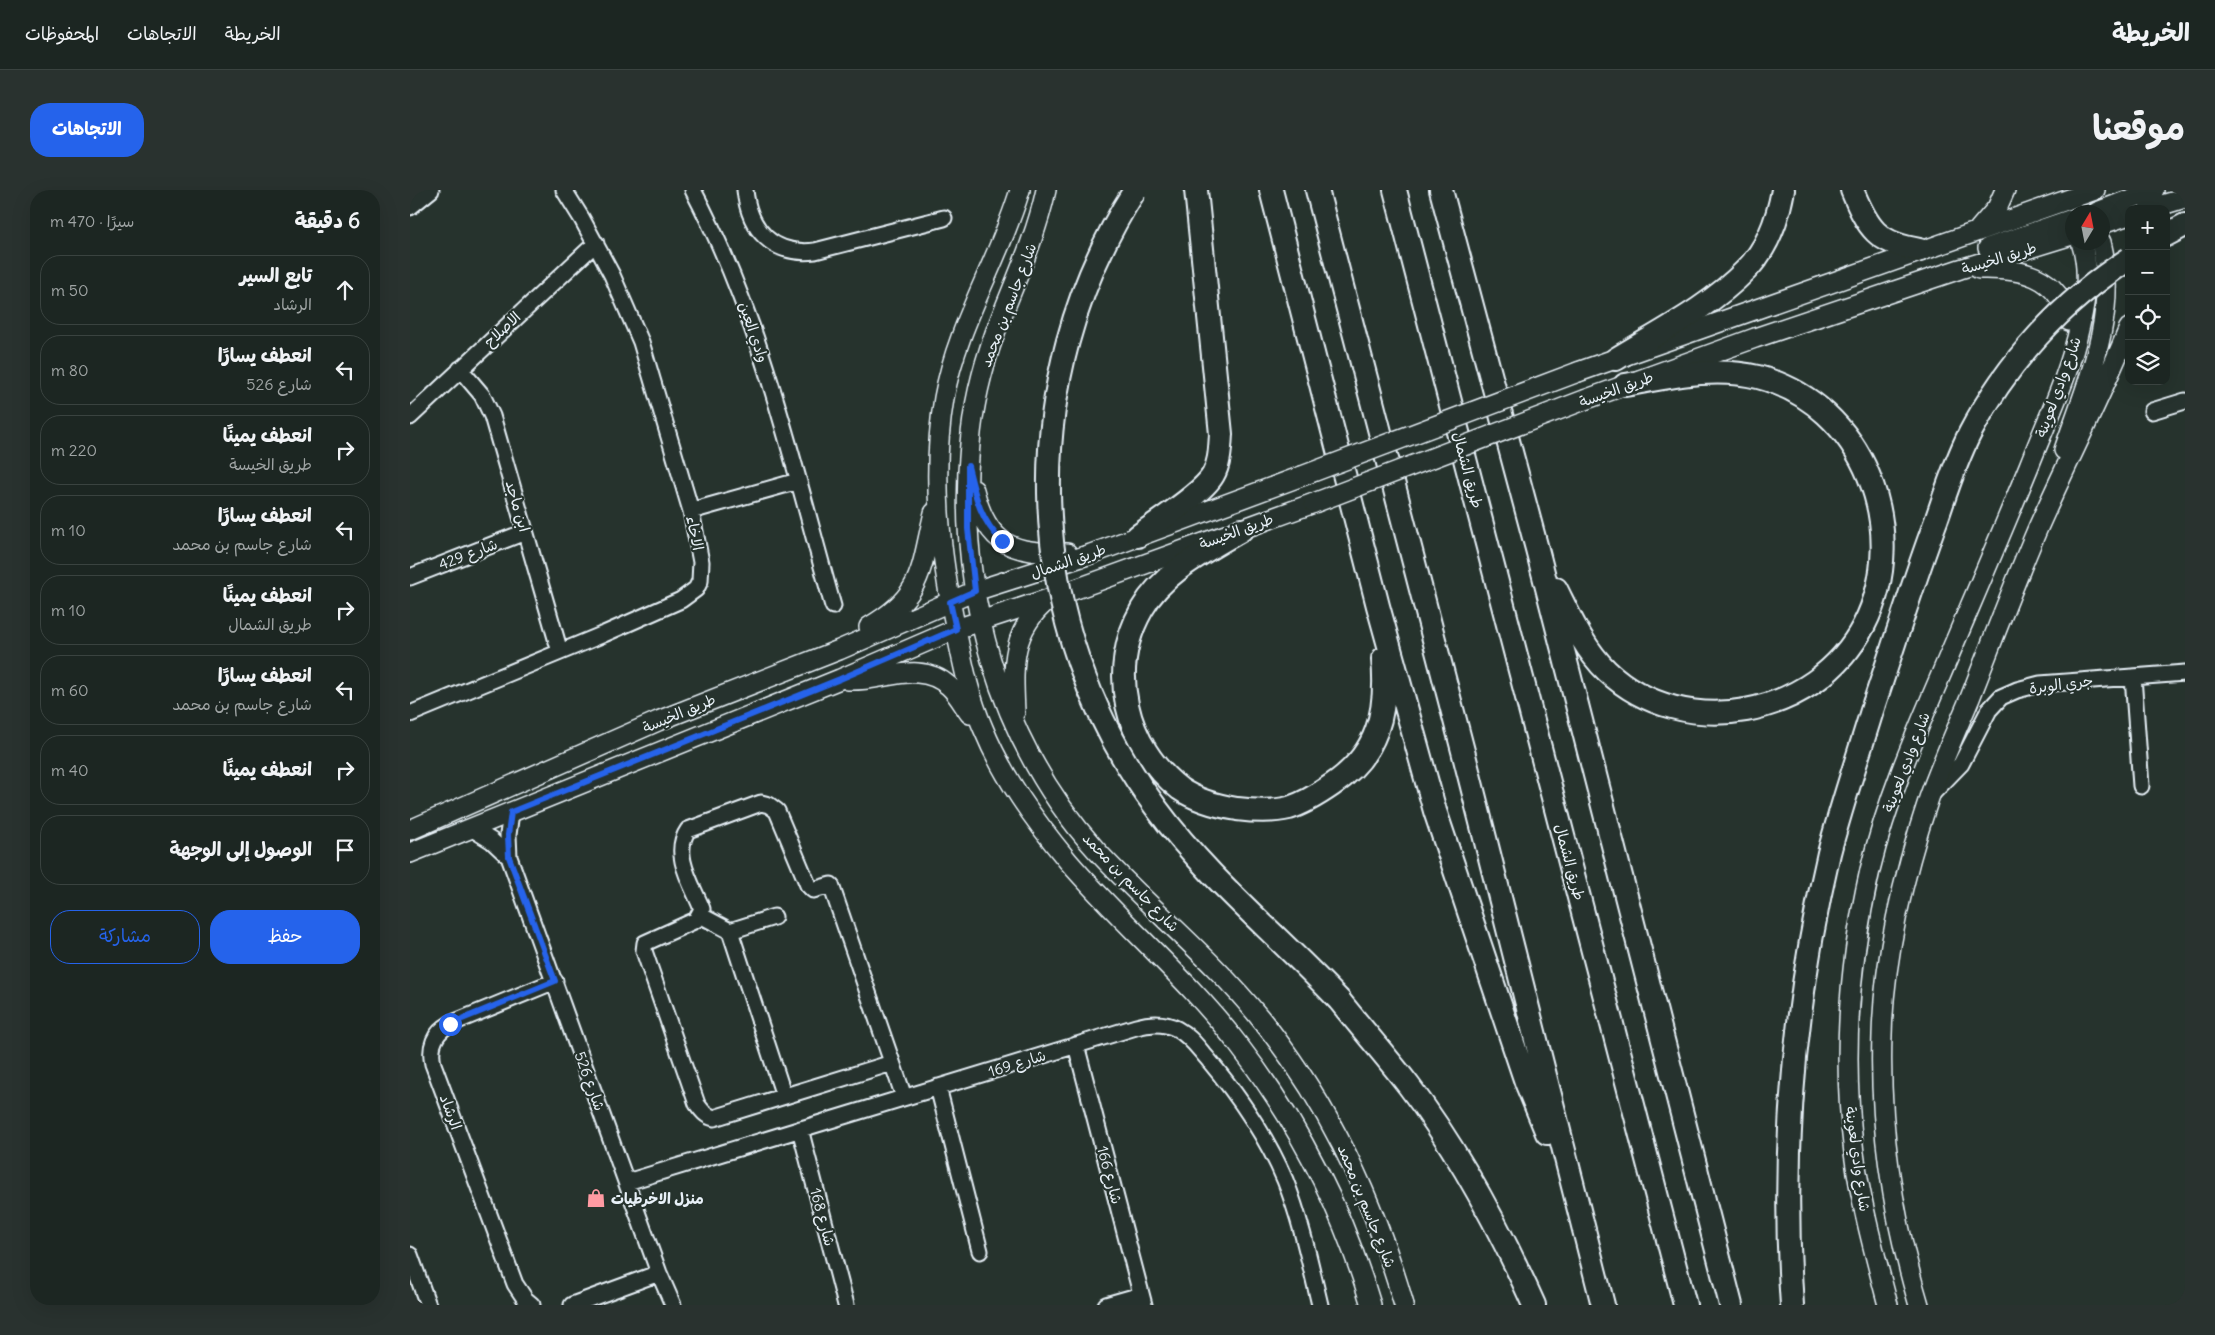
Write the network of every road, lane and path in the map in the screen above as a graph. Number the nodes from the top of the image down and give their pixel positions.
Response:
1 (431, 190) edge
2 (564, 190) edge
3 (693, 190) edge
4 (745, 190) edge
5 (1020, 190) edge
6 (1046, 190) edge
7 (1135, 190) edge
8 (1196, 190) edge
9 (1272, 190) edge
10 (1316, 190) edge
11 (1395, 190) edge
12 (1441, 190) edge
13 (1456, 190) edge
14 (1783, 190) edge
15 (1852, 190) edge
16 (2005, 190) edge
17 (2154, 190) edge
18 (2124, 203) edge
19 (2087, 205) edge
20 (410, 207) edge
21 (2065, 210) edge
22 (944, 218) dead end
23 (2065, 221) edge
24 (2185, 225) edge
25 (1976, 232) junction
26 (2170, 233) edge
27 (2065, 237) edge
28 (596, 243) junction
29 (1920, 250) junction
30 (2083, 250) edge
31 (2102, 250) edge
32 (2125, 262) edge
33 (1462, 269) junction
34 (1960, 269) junction
35 (1849, 306) junction
36 (2125, 338) edge
37 (2071, 357) junction
38 (1616, 358) junction
39 (460, 369) junction
40 (1578, 372) joint
41 (1625, 385) junction
42 (2185, 401) edge
43 (2152, 411) dead end
44 (410, 417) edge
45 (968, 466) junction
46 (798, 481) junction
47 (939, 493) junction
48 (691, 511) junction
49 (2038, 529) junction
50 (1241, 530) junction
51 (526, 532) junction
52 (1138, 536) junction
53 (1536, 549) junction
54 (1091, 554) junction
55 (410, 577) edge
56 (975, 591) junction
57 (1051, 598) junction
58 (950, 602) junction
59 (833, 606) dead end
60 (1378, 606) junction
61 (981, 620) junction
62 (956, 629) junction
63 (839, 650) junction
64 (560, 652) junction
65 (2185, 673) edge
66 (2133, 677) junction
67 (840, 679) junction
68 (410, 714) edge
69 (1015, 725) junction
70 (984, 731) junction
71 (2141, 786) dead end
72 (1930, 796) junction
73 (511, 812) junction
74 (471, 828) junction
75 (410, 830) edge
76 (410, 854) edge
77 (509, 857) junction
78 (700, 915) junction
79 (774, 917) dead end
80 (730, 931) junction
81 (555, 981) junction
82 (1076, 1045) junction
83 (892, 1063) junction
84 (938, 1087) junction
85 (784, 1096) junction
86 (904, 1097) junction
87 (800, 1129) junction
88 (1565, 1158) junction
89 (626, 1182) junction
90 (980, 1251) dead end
91 (410, 1254) edge
92 (659, 1273) junction
93 (415, 1284) edge
94 (1143, 1300) edge
95 (428, 1305) edge
96 (532, 1305) edge
97 (572, 1305) edge
98 (673, 1305) edge
99 (846, 1305) edge
100 (1106, 1305) edge
101 (1320, 1305) edge
102 (1371, 1305) edge
103 (1404, 1305) edge
104 (1534, 1305) edge
105 (1603, 1305) edge
106 (1685, 1305) edge
107 (1731, 1305) edge
108 (1792, 1305) edge
109 (1888, 1305) edge
110 (1918, 1305) edge

1 - 20 street
2 - 28 street, الاخاء
3 - 46 street, وادي العين
4 - 22 street
5 - 47 main road, شارع جاسم بن محمد
6 - 45 main road, شارع جاسم بن محمد
7 - 104 highway, bridge
8 - 52 highway
9 - 60 highway
10 - 88 highway
11 - 106 highway, طريق الشمال
12 - 33 highway
13 - 33 highway
14 - 38 highway
15 - 29 highway
16 - 25 main road
17 - 18 main road, طريق الخيسة
18 - 19 main road, طريق الخيسة
21 - 25 main road, طريق الخيسة
23 - 35 main road
24 - 26 highway
25 - 29 main road, طريق الخيسة
27 - 34 main road, طريق الخيسة
28 - 39 street, الاصلاح
28 - 48 street, الاخاء
29 - 38 main road, طريق الخيسة
30 - 37 main road, شارع وادي لعوينة
31 - 49 main road
32 - 108 highway, bridge
33 - 53 highway
34 - 35 main road, طريق الخيسة
34 - 37 main road
35 - 41 main road, طريق الخيسة
36 - 49 main road, شارع وادي لعوينة
37 - 109 main road, شارع وادي لعوينة
38 - 40 main road, طريق الخيسة
39 - 44 street, الاصلاح
39 - 51 street, ابن ماجد
40 - 52 main road, طريق الشمال, bridge
41 - 50 main road, طريق الخيسة, bridge
41 - 53 highway
42 - 43 street
45 - 54 main road
45 - 56 main road, شارع جاسم بن محمد
46 - 48 street
46 - 59 street, وادي العين
47 - 58 main road, شارع جاسم بن محمد
47 - 63 main road
48 - 64 street, الاخاء
49 - 72 main road, شارع وادي لعوينة
50 - 57 main road, طريق الخيسة
50 - 60 highway
51 - 55 street, شارع 429
51 - 64 street, ابن ماجد
52 - 54 main road, طريق الشمال
53 - 107 highway
54 - 56 main road, طريق الشمال
56 - 58 main road, طريق الشمال
56 - 61 main road, شارع جاسم بن محمد
57 - 61 main road, طريق الخيسة
57 - 69 main road
58 - 62 main road, شارع جاسم بن محمد
58 - 63 main road, طريق الخيسة
60 - 88 highway
61 - 62 main road, طريق الخيسة
61 - 69 main road, شارع جاسم بن محمد
62 - 67 main road, طريق الخيسة
62 - 70 main road, شارع جاسم بن محمد
63 - 75 main road, طريق الخيسة
64 - 68 street, الاخاء
65 - 66 street, جري الوبرة
66 - 71 street
66 - 72 street, جري الوبرة
67 - 70 main road
67 - 73 main road, طريق الخيسة
69 - 103 main road, شارع جاسم بن محمد
70 - 102 main road, شارع جاسم بن محمد
72 - 110 main road, شارع وادي لعوينة
73 - 74 main road, طريق الخيسة
73 - 77 street, شارع 526
74 - 76 main road, طريق الخيسة
74 - 77 street, شارع 526
77 - 81 street, شارع 526
78 - 80 street
78 - 83 street
78 - 85 street
79 - 80 street
80 - 85 street
81 - 89 street, شارع 526
81 - 96 street, الرشاد
82 - 84 street, شارع 169
82 - 94 street, شارع 166
82 - 101 street, شارع 169
83 - 85 street
83 - 86 street
84 - 86 street, شارع 169
84 - 90 street
86 - 87 street, شارع 169
87 - 89 street, شارع 169
87 - 99 street, شارع 168
88 - 105 highway
89 - 92 street, شارع 526
91 - 93 street
92 - 97 street
92 - 98 street, شارع 526
93 - 95 street
94 - 100 street

